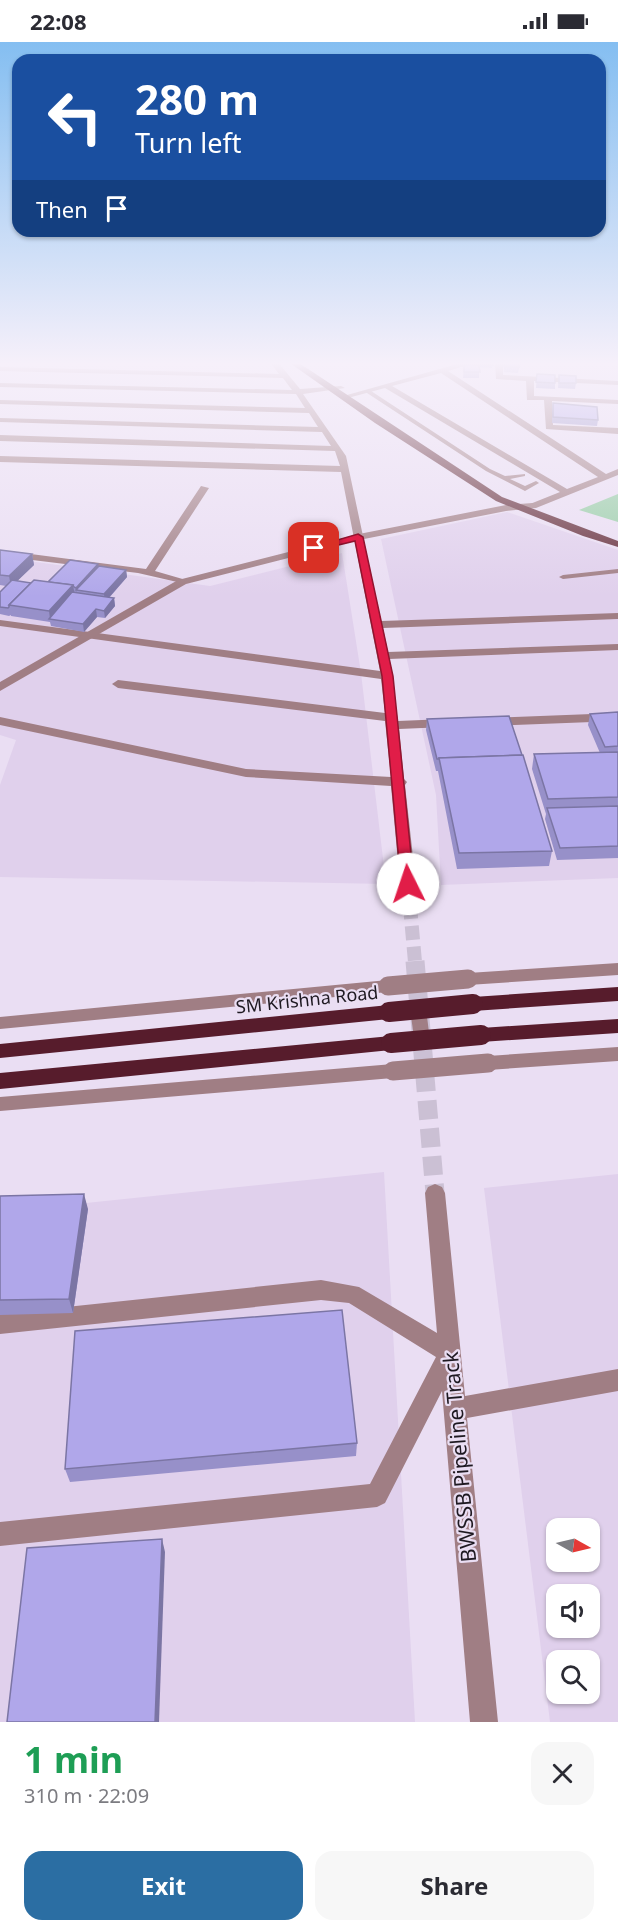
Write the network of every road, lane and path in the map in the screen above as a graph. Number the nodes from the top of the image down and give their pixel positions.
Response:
1 (39, 439) edge
2 (330, 439) edge
3 (411, 439) edge
4 (417, 439) edge
5 (443, 439) edge
6 (477, 439) edge
7 (548, 439) edge
8 (338, 450) junction
9 (0, 459) edge
10 (344, 469) junction
11 (618, 472) edge
12 (523, 475) dead end
13 (605, 477) junction
14 (504, 478) junction
15 (536, 483) dead end
16 (204, 488) dead end
17 (566, 492) junction
18 (533, 506) junction
19 (521, 507) junction
20 (358, 537) junction
21 (618, 538) edge
22 (618, 544) edge
23 (0, 553) edge
24 (618, 571) edge
25 (148, 573) junction
26 (563, 577) dead end
27 (182, 582) junction
28 (618, 616) edge
29 (0, 622) edge
30 (377, 625) junction
31 (87, 636) junction
32 (618, 647) edge
33 (383, 656) junction
34 (387, 676) junction
35 (118, 684) dead end
36 (0, 687) edge
37 (618, 717) edge
38 (0, 721) edge
39 (392, 722) junction
40 (478, 722) edge
41 (455, 723) edge
42 (400, 782) junction
43 (408, 884) tunnel mouth
44 (618, 969) edge
45 (618, 994) edge
46 (418, 1009) junction
47 (0, 1023) edge
48 (618, 1026) edge
49 (421, 1040) junction
50 (0, 1052) edge
51 (618, 1054) edge
52 (0, 1081) edge
53 (0, 1104) edge
54 (435, 1193) tunnel mouth
55 (0, 1324) edge
56 (450, 1353) junction
57 (618, 1380) edge
58 (454, 1409) junction
59 (0, 1534) edge
60 (484, 1722) edge

1 - 8 street
2 - 8 street
3 - 19 main road
4 - 18 main road
5 - 14 lane
6 - 17 street
7 - 13 street
8 - 10 street
9 - 10 street
10 - 20 street
11 - 13 street
12 - 14 lane
13 - 17 street
14 - 15 lane
16 - 25 street
17 - 18 street
18 - 19 street
18 - 21 main road
19 - 20 street
19 - 22 main road
20 - 27 street
20 - 30 street
23 - 25 street
24 - 26 lane
25 - 27 street
27 - 31 street
28 - 30 street
29 - 31 street
30 - 33 street
31 - 34 street
31 - 36 street
32 - 33 street
33 - 34 street
34 - 39 street
35 - 39 street
37 - 40 street
38 - 42 street
39 - 41 street
39 - 42 street
42 - 43 street
44 - 47 street, SM Krishna Road, bridge
45 - 46 highway, SM Krishna Road, bridge
46 - 49 street
46 - 50 highway, SM Krishna Road, bridge
48 - 49 highway, bridge
49 - 52 highway, bridge
51 - 53 street, bridge
54 - 56 street, BWSSB Pipeline Track
55 - 56 street
56 - 58 street, BWSSB Pipeline Track
56 - 59 street
57 - 58 street
58 - 60 street, BWSSB Pipeline Track

